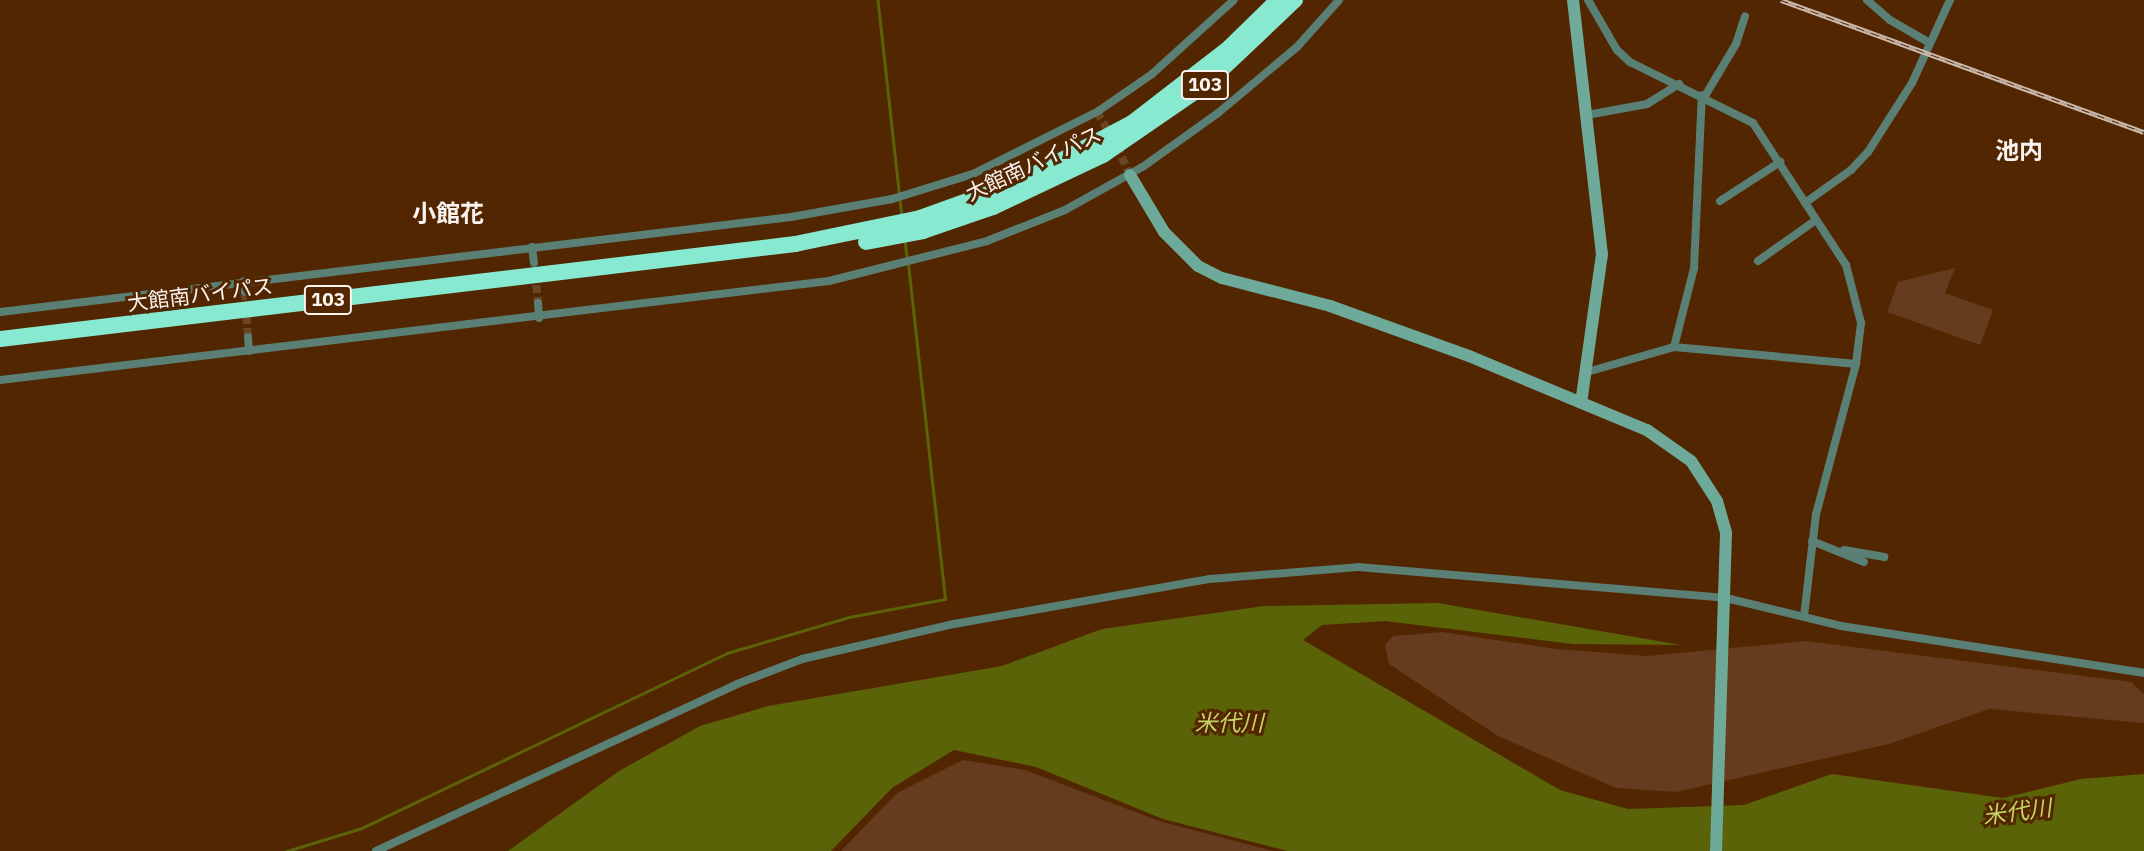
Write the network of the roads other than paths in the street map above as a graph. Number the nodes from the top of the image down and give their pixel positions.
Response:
1 (1234, 0) edge
2 (1278, 0) edge
3 (1295, 0) edge
4 (1339, 0) edge
5 (1574, 0) edge
6 (1588, 0) edge
7 (1867, 0) edge
8 (1950, 0) edge
9 (1745, 16) dead end
10 (1927, 42) junction
11 (1679, 84) junction
12 (1704, 96) junction
13 (1587, 115) junction
14 (1780, 162) junction
15 (1130, 175) junction
16 (1720, 201) dead end
17 (1805, 204) junction
18 (1816, 220) junction
19 (921, 225) junction
20 (532, 247) junction
21 (1758, 261) dead end
22 (534, 263) tunnel mouth
23 (244, 281) junction
24 (245, 292) tunnel mouth
25 (538, 303) tunnel mouth
26 (0, 312) edge
27 (539, 318) junction
28 (248, 337) tunnel mouth
29 (0, 339) edge
30 (1674, 347) junction
31 (249, 351) junction
32 (1856, 364) junction
33 (1587, 372) junction
34 (0, 380) edge
35 (1581, 403) junction
36 (1812, 541) junction
37 (1843, 550) junction
38 (1884, 557) dead end
39 (1864, 562) dead end
40 (1725, 604) junction
41 (1804, 617) junction
42 (2144, 673) edge
43 (376, 851) edge
44 (1716, 851) edge

1 - 20 street
2 - 19 highway, 大館南バイパス / 103
3 - 19 highway, 大館南バイパス / 103
4 - 15 street
5 - 13 street
6 - 11 street
7 - 10 street
8 - 10 street
9 - 12 street
10 - 17 street
11 - 12 street
11 - 13 street
12 - 14 street
12 - 30 street
13 - 33 street
14 - 16 street
14 - 17 street
15 - 27 street
15 - 35 street
17 - 18 street
18 - 21 street
18 - 32 street
19 - 29 highway, 大館南バイパス / 103
20 - 22 street
20 - 23 street
23 - 24 street
23 - 26 street
25 - 27 street
27 - 31 street
28 - 31 street
30 - 32 street
30 - 33 street
31 - 34 street
32 - 36 street
33 - 35 street
35 - 40 street
36 - 37 street
36 - 41 street
37 - 38 street
37 - 39 street
40 - 41 street
40 - 43 street
40 - 44 street
41 - 42 street

